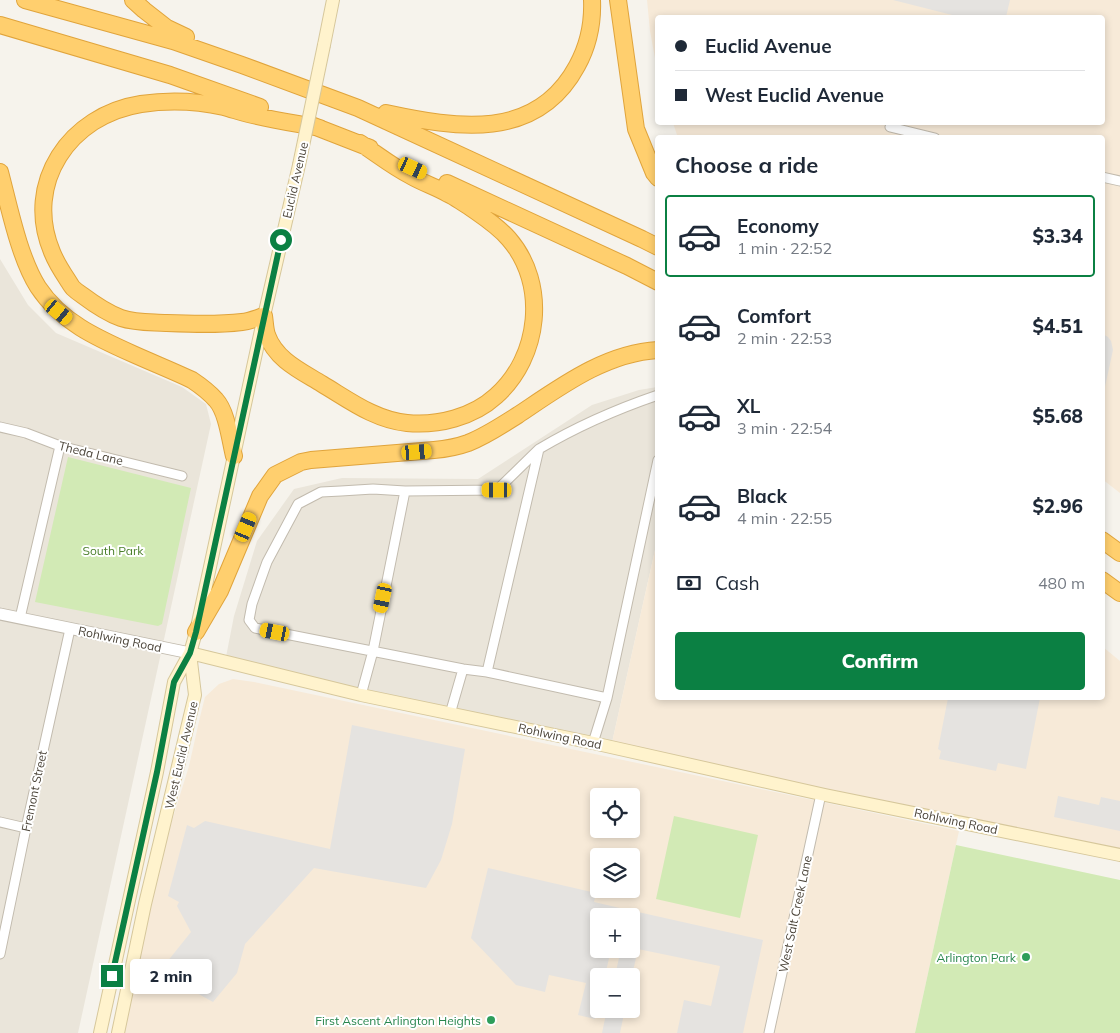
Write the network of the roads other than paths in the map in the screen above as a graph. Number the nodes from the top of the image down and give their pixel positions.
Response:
1 (25, 0) edge
2 (133, 0) edge
3 (334, 0) edge
4 (592, 0) edge
5 (618, 0) edge
6 (0, 25) edge
7 (242, 65) junction
8 (358, 108) junction
9 (890, 127) dead end
10 (320, 128) junction
11 (923, 135) edge
12 (360, 143) junction
13 (655, 171) edge
14 (0, 172) edge
15 (1105, 178) edge
16 (1120, 181) edge
17 (655, 245) edge
18 (655, 280) edge
19 (264, 316) junction
20 (655, 350) edge
21 (655, 396) edge
22 (0, 427) edge
23 (60, 446) junction
24 (539, 449) junction
25 (234, 456) junction
26 (655, 474) edge
27 (182, 476) dead end
28 (405, 491) junction
29 (1105, 542) edge
30 (1120, 553) edge
31 (1105, 582) edge
32 (1120, 593) edge
33 (0, 614) edge
34 (20, 618) junction
35 (70, 628) junction
36 (196, 632) junction
37 (372, 651) junction
38 (190, 653) junction
39 (463, 669) junction
40 (486, 672) junction
41 (361, 695) junction
42 (607, 698) junction
43 (450, 714) junction
44 (593, 743) junction
45 (820, 794) junction
46 (0, 822) edge
47 (26, 828) junction
48 (1120, 855) edge
49 (0, 954) edge
50 (100, 1033) edge
51 (118, 1033) edge
52 (769, 1033) edge

1 - 7 highway
2 - 7 highway
3 - 19 main road, Euclid Avenue, bridge
4 - 8 highway
5 - 13 highway
6 - 10 highway
7 - 8 highway
8 - 17 highway
9 - 11 street
10 - 12 highway
10 - 19 highway
12 - 18 highway
12 - 19 highway
14 - 25 highway
15 - 16 street
19 - 25 main road, Euclid Avenue
20 - 36 highway
21 - 24 street
22 - 23 street, Theda Lane
23 - 27 street, Theda Lane
23 - 34 street
24 - 28 street
24 - 40 street
25 - 36 main road, Euclid Avenue
26 - 42 street
28 - 37 street
28 - 37 street
29 - 30 highway
31 - 32 highway
33 - 34 street, Rohlwing Road
34 - 35 street, Rohlwing Road
35 - 38 street, Rohlwing Road
35 - 47 street, Fremont Street
36 - 38 main road, Euclid Avenue
37 - 39 street
37 - 41 street
38 - 41 main road, Rohlwing Road
38 - 50 main road, West Euclid Avenue
38 - 51 main road, West Euclid Avenue
39 - 40 street
39 - 43 street
40 - 42 street
41 - 43 main road, Rohlwing Road
42 - 44 street
43 - 44 main road, Rohlwing Road
44 - 45 main road, Rohlwing Road
45 - 48 main road, Rohlwing Road
45 - 52 street, West Salt Creek Lane
46 - 47 street
47 - 49 street, Fremont Street

